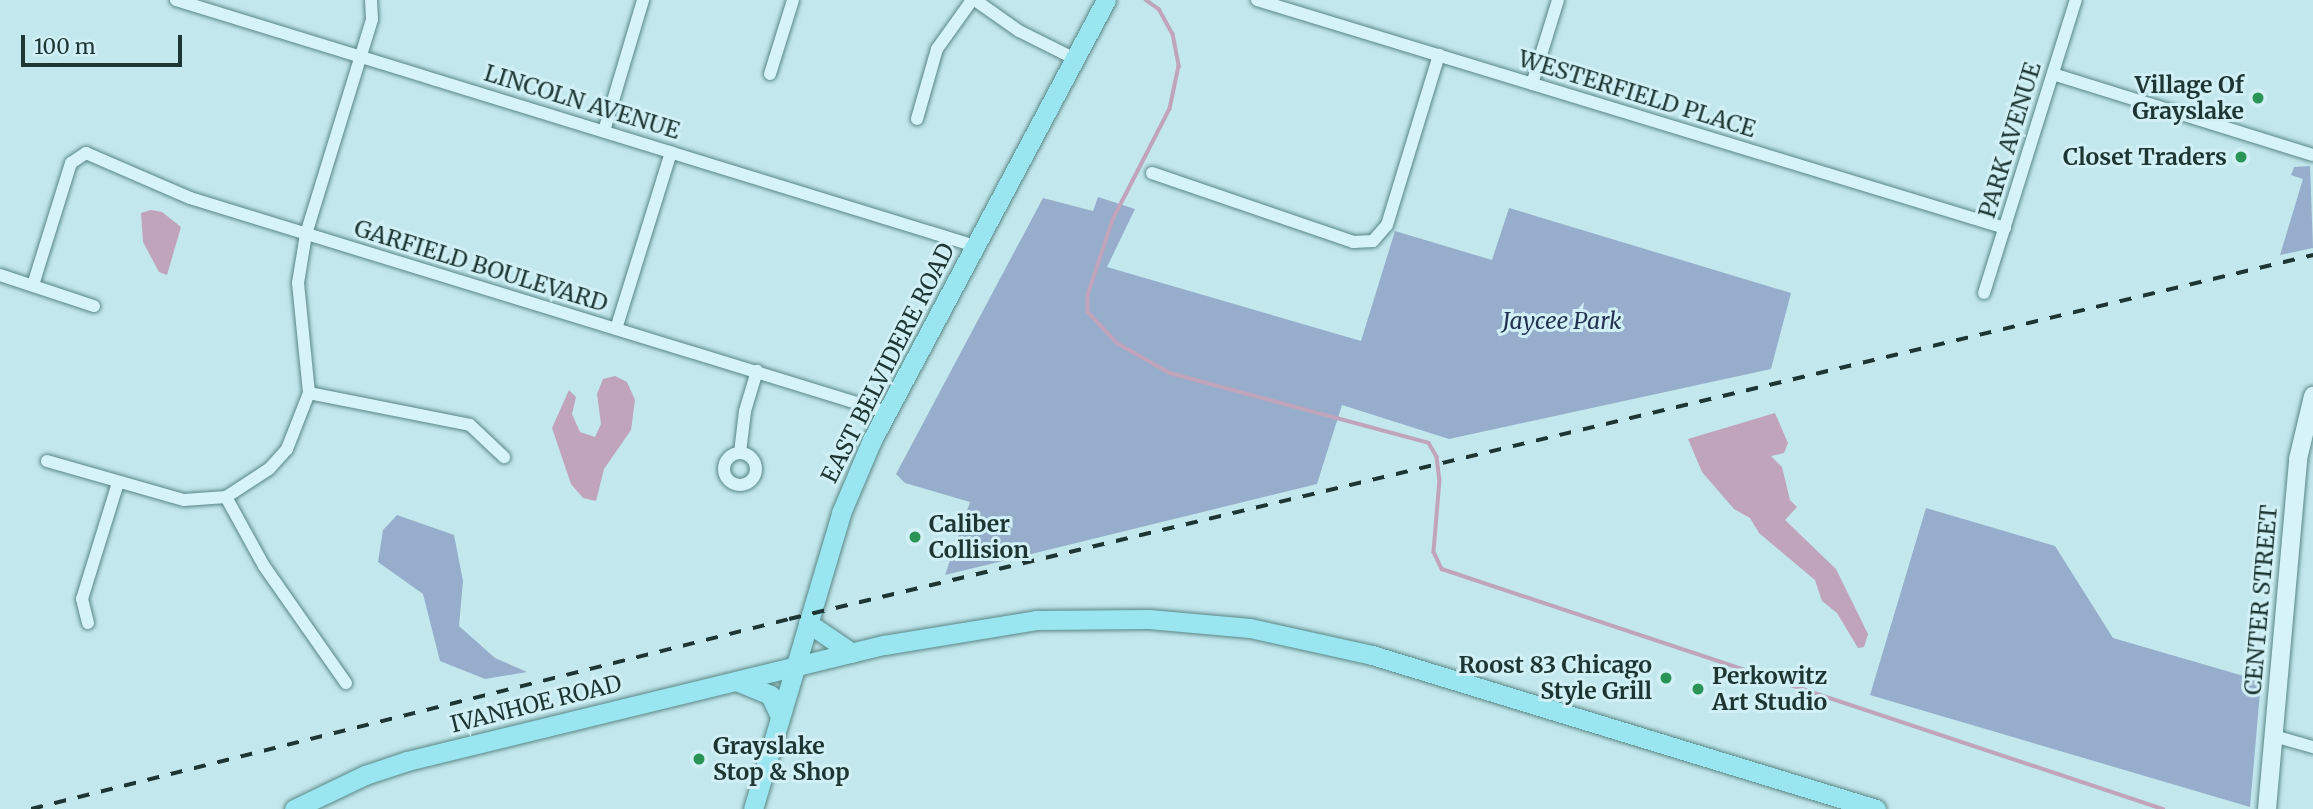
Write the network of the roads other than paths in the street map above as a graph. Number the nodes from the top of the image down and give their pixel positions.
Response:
1 (176, 0) edge
2 (371, 0) edge
3 (643, 0) edge
4 (793, 0) edge
5 (973, 0) edge
6 (1106, 0) edge
7 (1257, 0) edge
8 (1558, 0) edge
9 (2074, 0) edge
10 (358, 55) junction
11 (1439, 55) junction
12 (1074, 59) junction
13 (770, 74) dead end
14 (2053, 74) junction
15 (1532, 83) junction
16 (917, 119) dead end
17 (604, 131) junction
18 (671, 152) junction
19 (2313, 155) edge
20 (1152, 173) dead end
21 (2005, 228) junction
22 (306, 234) junction
23 (975, 246) junction
24 (0, 275) edge
25 (33, 285) junction
26 (1984, 293) dead end
27 (94, 306) dead end
28 (616, 329) junction
29 (757, 371) junction
30 (309, 394) junction
31 (2311, 406) edge
32 (886, 412) junction
33 (740, 453) dead end
34 (505, 457) dead end
35 (47, 461) dead end
36 (118, 483) junction
37 (226, 497) junction
38 (88, 623) dead end
39 (808, 624) junction
40 (852, 653) junction
41 (795, 666) junction
42 (735, 681) junction
43 (346, 683) dead end
44 (780, 716) junction
45 (2274, 736) junction
46 (2313, 747) edge
47 (295, 809) edge
48 (753, 809) edge
49 (1876, 809) edge
50 (2267, 809) edge

1 - 10 street, LINCOLN AVENUE
2 - 10 street
3 - 17 street
4 - 13 street
5 - 12 street
5 - 16 street
6 - 12 main road, EAST BELVIDERE ROAD
7 - 11 street, WESTERFIELD PLACE
8 - 15 street
9 - 14 street, PARK AVENUE
10 - 17 street, LINCOLN AVENUE
10 - 22 street
11 - 15 street, WESTERFIELD PLACE
11 - 20 street
12 - 23 main road, EAST BELVIDERE ROAD
14 - 19 street
14 - 21 street, PARK AVENUE
15 - 21 street, WESTERFIELD PLACE
17 - 18 street, LINCOLN AVENUE
18 - 23 street, LINCOLN AVENUE
18 - 28 street
21 - 26 street, PARK AVENUE
22 - 25 street, GARFIELD BOULEVARD
22 - 28 street, GARFIELD BOULEVARD
22 - 30 street
23 - 32 main road, EAST BELVIDERE ROAD
24 - 25 street
25 - 27 street
28 - 29 street, GARFIELD BOULEVARD
29 - 32 street, GARFIELD BOULEVARD
29 - 33 street
30 - 34 street
30 - 37 street
31 - 45 street, CENTER STREET
32 - 39 main road, EAST BELVIDERE ROAD
35 - 36 street
36 - 37 street
36 - 38 street
37 - 43 street
39 - 40 main road
39 - 41 main road, EAST BELVIDERE ROAD
40 - 41 main road, IVANHOE ROAD
40 - 49 main road, IVANHOE ROAD
41 - 42 main road, IVANHOE ROAD
41 - 44 main road, EAST BELVIDERE ROAD
42 - 44 main road
42 - 47 main road, IVANHOE ROAD
44 - 48 main road, EAST BELVIDERE ROAD
45 - 46 street
45 - 50 street, CENTER STREET

